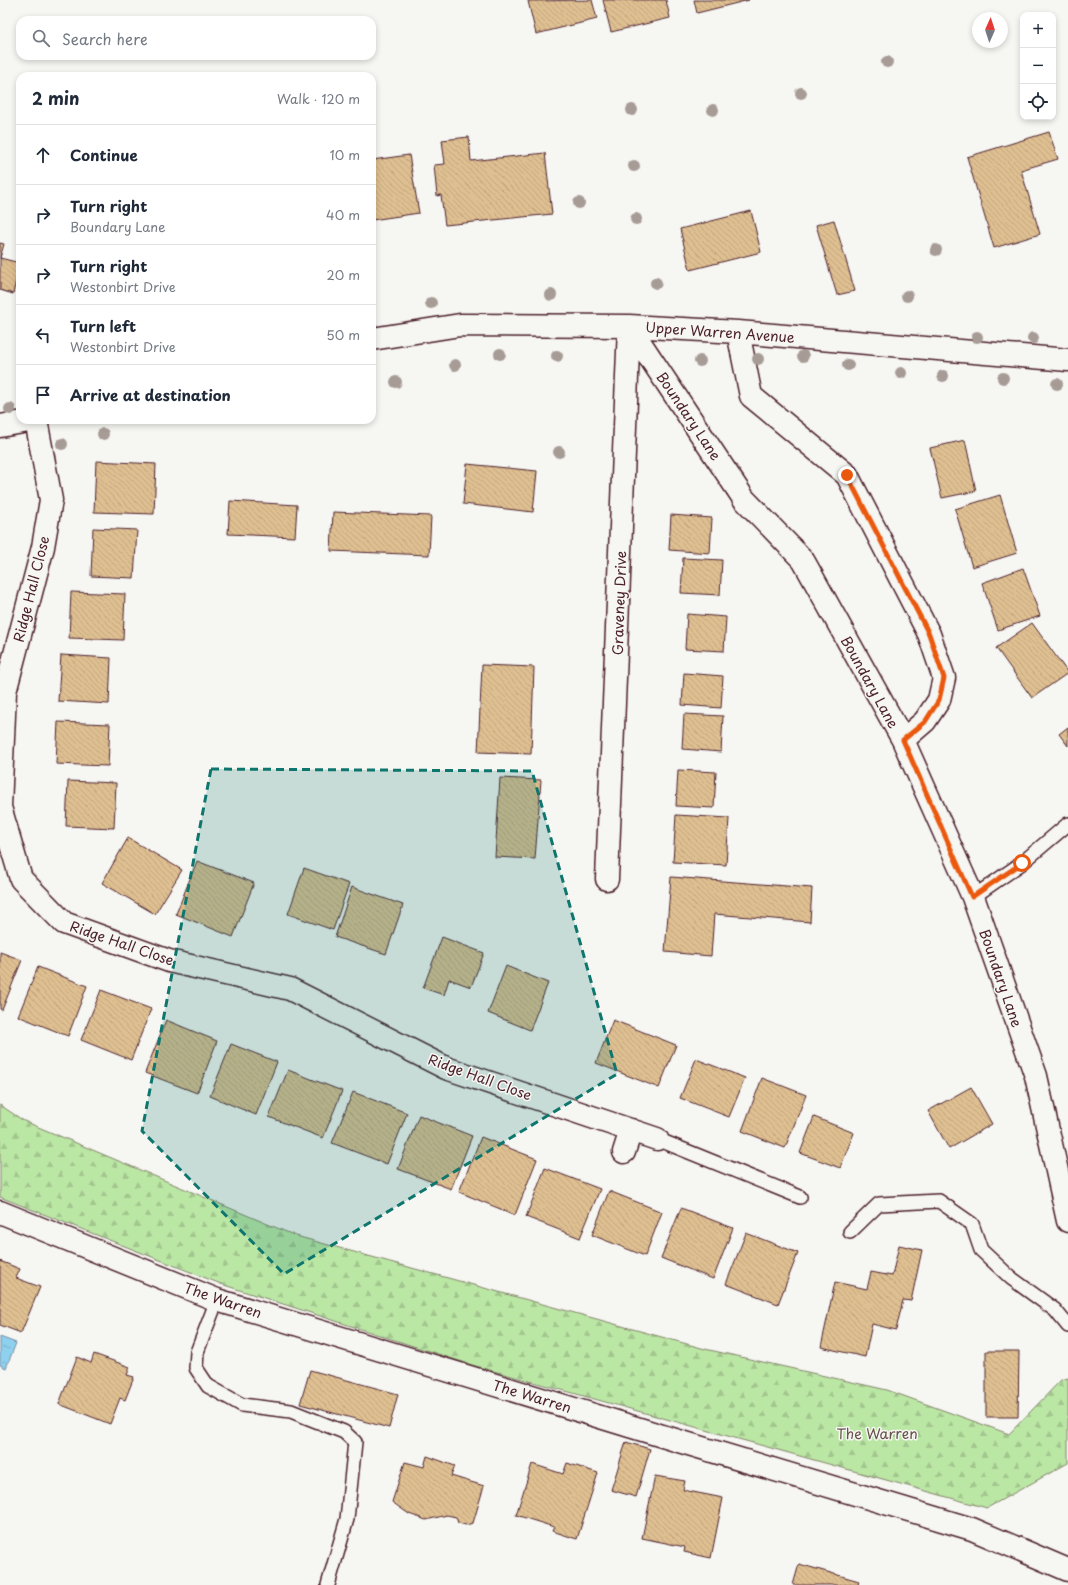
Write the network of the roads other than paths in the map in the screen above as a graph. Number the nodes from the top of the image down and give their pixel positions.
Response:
1 (629, 326) junction
2 (738, 332) junction
3 (376, 338) edge
4 (1068, 360) edge
5 (16, 423) edge
6 (37, 424) edge
7 (0, 426) edge
8 (903, 740) junction
9 (1068, 824) edge
10 (607, 879) dead end
11 (972, 897) junction
12 (631, 1130) junction
13 (657, 1138) joint
14 (624, 1152) dead end
15 (800, 1197) dead end
16 (0, 1212) edge
17 (1068, 1221) edge
18 (850, 1232) dead end
19 (217, 1300) junction
20 (1068, 1326) edge
21 (1068, 1570) edge
22 (328, 1585) edge

1 - 2 street, Upper Warren Avenue
1 - 3 street, Upper Warren Avenue
1 - 8 street, Boundary Lane
1 - 10 street, Graveney Drive
2 - 4 street, Upper Warren Avenue
2 - 8 street
5 - 7 street
6 - 12 street, Ridge Hall Close
8 - 11 street, Boundary Lane
9 - 11 lane
11 - 17 street, Boundary Lane
12 - 13 street, Ridge Hall Close
12 - 14 street
13 - 15 lane, Ridge Hall Close
16 - 19 street, The Warren
18 - 20 lane
19 - 21 street, The Warren
19 - 22 lane

